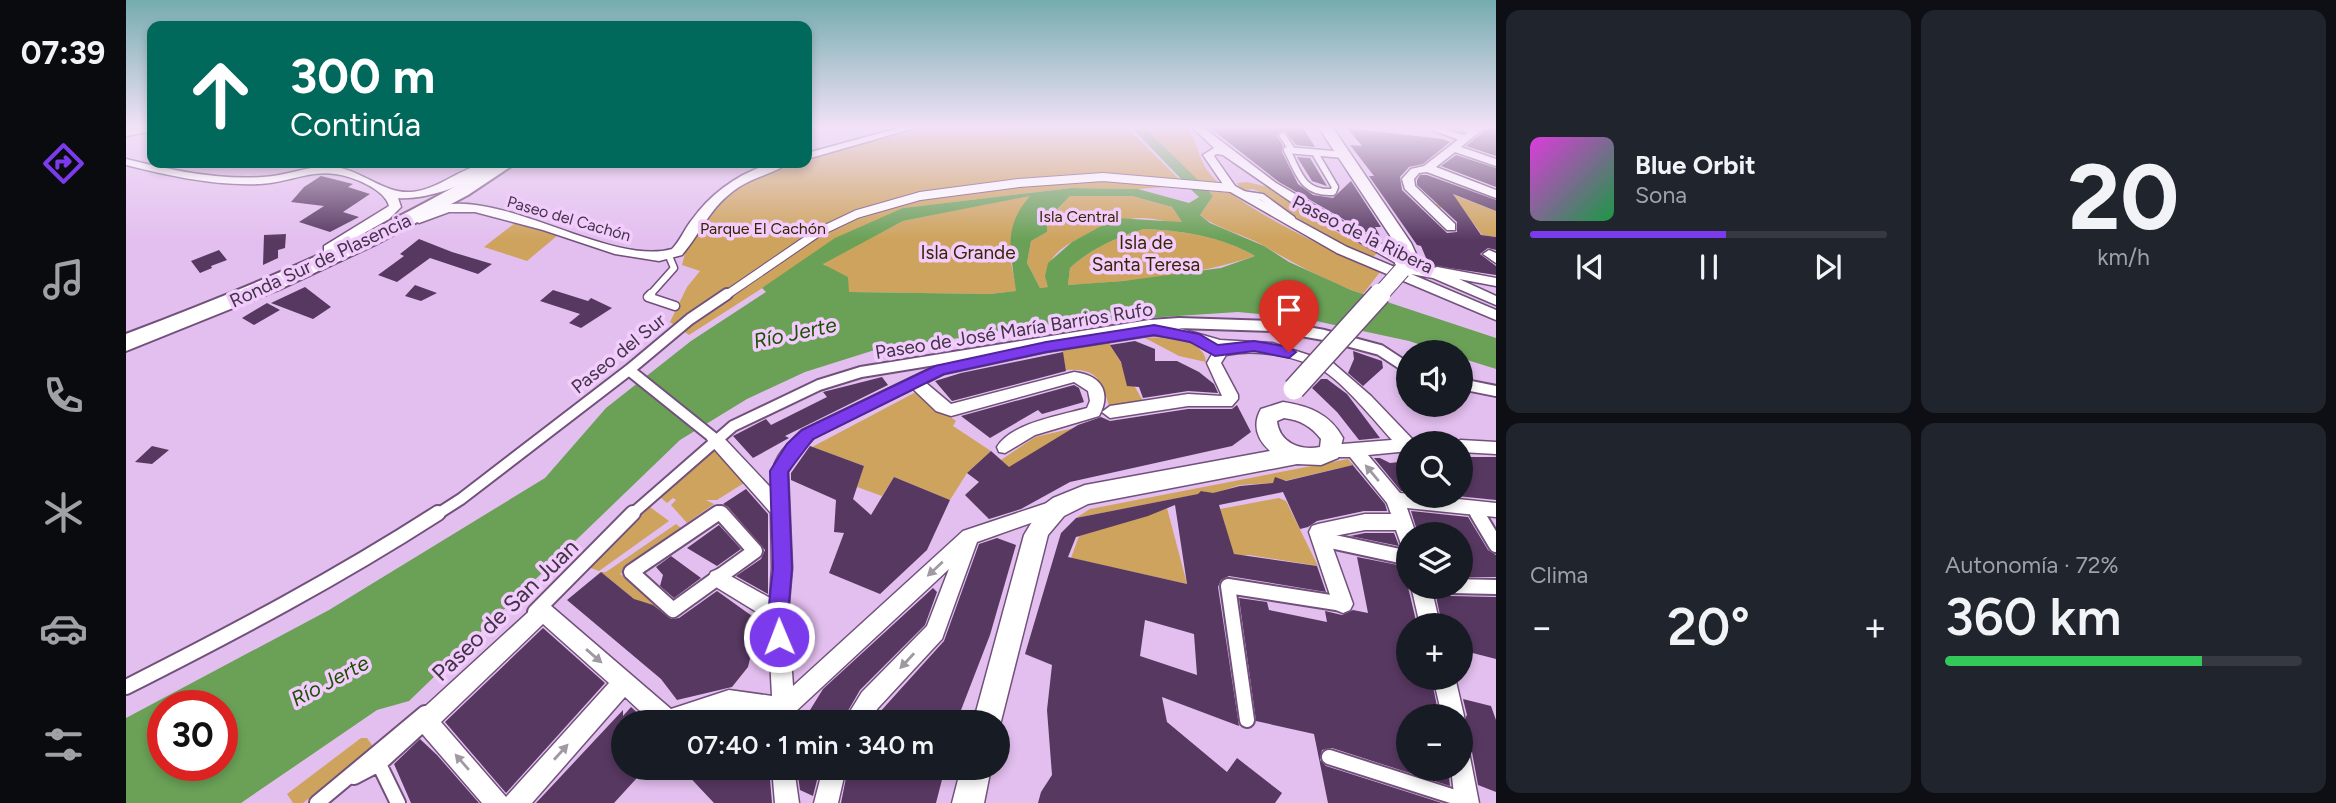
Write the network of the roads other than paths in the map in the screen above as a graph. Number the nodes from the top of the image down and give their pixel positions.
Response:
1 (1211, 165) edge
2 (1223, 165) edge
3 (1245, 165) edge
4 (1295, 165) edge
5 (1322, 165) edge
6 (1351, 165) edge
7 (1431, 165) edge
8 (153, 168) edge
9 (486, 168) edge
10 (488, 168) edge
11 (489, 168) edge
12 (493, 168) edge
13 (770, 168) edge
14 (1428, 168) junction
15 (1215, 180) junction
16 (386, 192) junction
17 (1496, 194) edge
18 (475, 208) junction
19 (1451, 227) dead end
20 (372, 239) junction
21 (1402, 242) junction
22 (1369, 243) junction
23 (329, 249) junction
24 (669, 256) junction
25 (1404, 267) junction
26 (1435, 274) junction
27 (1496, 282) edge
28 (1496, 301) edge
29 (675, 306) dead end
30 (1496, 315) edge
31 (126, 331) edge
32 (1194, 337) junction
33 (126, 343) edge
34 (1237, 347) junction
35 (1221, 351) junction
36 (1396, 360) edge
37 (629, 370) junction
38 (915, 382) junction
39 (1473, 386) edge
40 (1294, 389) junction
41 (1496, 391) edge
42 (1283, 410) junction
43 (1110, 412) dead end
44 (1306, 415) junction
45 (1396, 438) edge
46 (715, 439) junction
47 (1273, 441) junction
48 (1331, 445) junction
49 (1396, 446) edge
50 (1005, 447) dead end
51 (1473, 447) edge
52 (1496, 448) edge
53 (1360, 450) junction
54 (1298, 455) junction
55 (1222, 469) junction
56 (1395, 500) junction
57 (1059, 506) junction
58 (1474, 508) junction
59 (780, 510) junction
60 (1496, 510) edge
61 (1403, 522) edge
62 (1396, 530) edge
63 (1319, 536) junction
64 (970, 537) junction
65 (1496, 545) edge
66 (1396, 555) edge
67 (585, 571) dead end
68 (718, 578) junction
69 (1473, 586) edge
70 (1496, 587) edge
71 (1343, 604) joint
72 (543, 611) junction
73 (778, 614) junction
74 (624, 682) junction
75 (126, 687) edge
76 (656, 710) edge
77 (702, 710) edge
78 (764, 710) edge
79 (784, 710) edge
80 (789, 710) edge
81 (863, 710) edge
82 (991, 710) edge
83 (1247, 720) dead end
84 (426, 721) junction
85 (1329, 757) dead end
86 (379, 764) junction
87 (784, 780) edge
88 (832, 780) edge
89 (973, 780) edge
90 (1464, 781) edge
91 (340, 784) junction
92 (1467, 802) edge
93 (317, 803) edge
94 (398, 803) edge
95 (497, 803) edge
96 (516, 803) edge
97 (787, 803) edge
98 (826, 803) edge
99 (968, 803) edge

1 - 15 street, Paseo de la Ribera
2 - 15 street
3 - 22 street
4 - 5 lane
6 - 21 main road
7 - 14 street
8 - 16 street
9 - 16 street
10 - 23 main road, Ronda Sur de Plasencia
11 - 20 main road, Ronda Sur de Plasencia
12 - 18 street
13 - 24 street
14 - 17 street
14 - 19 street
15 - 30 street, Paseo de la Ribera
15 - 37 street, Paseo del Sur
16 - 23 street
18 - 20 street, Paseo del Cachón
18 - 24 street, Paseo del Cachón
20 - 33 main road, Ronda Sur de Plasencia
21 - 22 street
21 - 25 main road
21 - 26 street
22 - 25 street
23 - 31 main road, Ronda Sur de Plasencia
24 - 29 lane
25 - 26 street
25 - 40 main road, bridge
26 - 27 street
26 - 28 street, Paseo de la Ribera
32 - 34 street
32 - 35 street
32 - 38 street
34 - 35 street
34 - 45 street
35 - 43 street
36 - 46 street, Paseo de José María Barrios Rufo
37 - 46 street
37 - 75 street, Paseo del Sur
38 - 50 street
38 - 59 street
39 - 41 street
40 - 42 main road
40 - 44 main road
42 - 44 main road
42 - 47 main road
44 - 48 main road
46 - 59 street
46 - 91 street, Paseo de San Juan
47 - 54 main road
47 - 55 main road
48 - 53 street
48 - 54 main road
49 - 53 street
51 - 52 street
56 -> 53 street
54 - 55 main road
55 - 57 main road
56 - 58 street
56 - 61 street
57 - 64 street
57 - 82 main road
58 - 60 street
58 - 65 street
59 - 73 street
62 - 63 street
63 - 66 street
63 - 71 street
64 -> 80 street
64 -> 81 street
67 - 72 street
68 - 68 street
68 - 73 street
69 - 70 street
71 - 83 street
72 -> 74 street
72 - 84 street
73 - 79 street
74 - 76 street
96 -> 74 street
77 - 78 street
84 - 86 street
95 -> 84 street
85 - 92 street
86 - 91 street
86 - 94 street
87 - 97 street
88 - 98 street
89 - 99 main road
90 - 92 street
91 - 93 street, Paseo de San Juan

